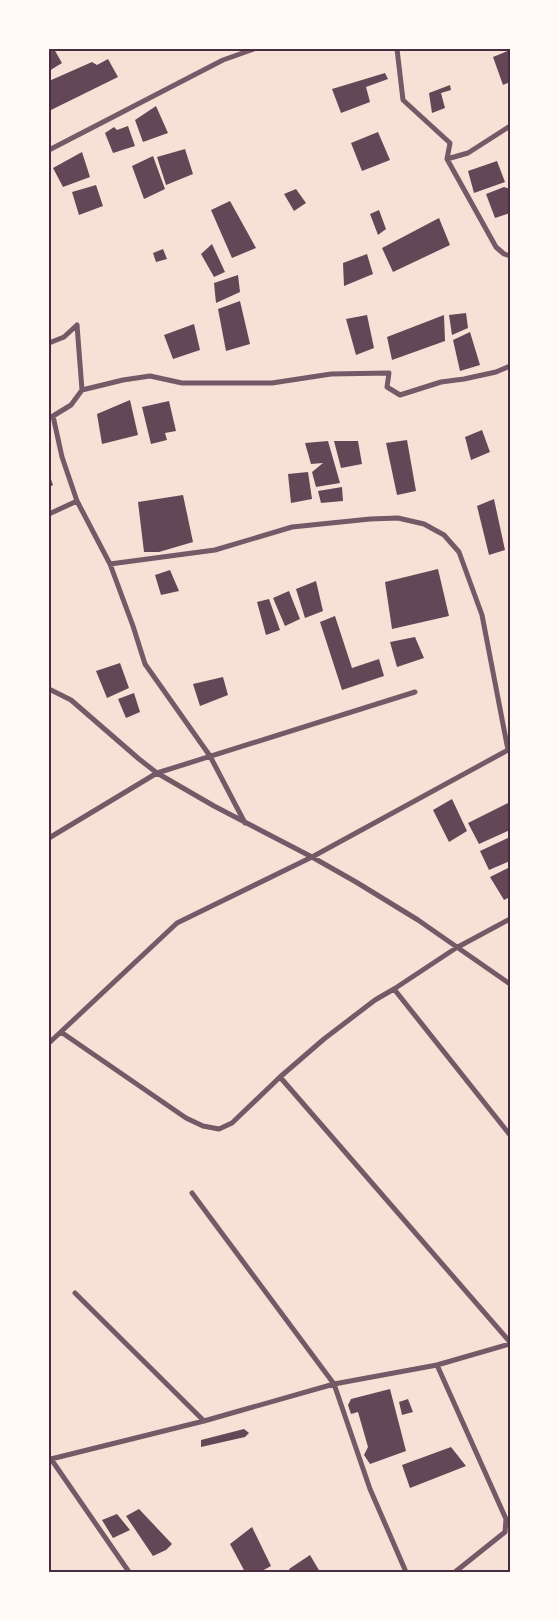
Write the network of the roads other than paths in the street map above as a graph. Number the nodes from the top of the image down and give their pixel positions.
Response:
1 (254, 49) edge
2 (397, 49) edge
3 (510, 126) edge
4 (49, 150) edge
5 (447, 158) junction
6 (510, 256) edge
7 (49, 343) edge
8 (510, 366) edge
9 (82, 390) junction
10 (77, 501) junction
11 (49, 514) edge
12 (110, 564) junction
13 (49, 689) edge
14 (415, 692) dead end
15 (210, 756) junction
16 (157, 773) junction
17 (245, 823) junction
18 (49, 838) edge
19 (312, 856) junction
20 (510, 919) edge
21 (456, 948) junction
22 (510, 984) edge
23 (394, 989) junction
24 (61, 1032) junction
25 (49, 1043) edge
26 (280, 1077) junction
27 (510, 1135) edge
28 (192, 1193) dead end
29 (74, 1293) dead end
30 (510, 1343) edge
31 (437, 1365) junction
32 (334, 1384) junction
33 (204, 1421) junction
34 (50, 1461) edge
35 (129, 1572) edge
36 (406, 1572) edge
37 (455, 1572) edge

1 - 4 street
2 - 5 street
3 - 5 street
5 - 6 street
7 - 9 street
8 - 9 street
9 - 10 street
10 - 11 street
10 - 12 street
12 - 15 street
12 - 19 street
13 - 16 street
14 - 15 street
15 - 16 street
15 - 17 street
16 - 17 street
16 - 18 street
17 - 19 street
19 - 21 street
19 - 24 street
20 - 21 street
21 - 22 street
21 - 23 street
23 - 26 street
23 - 27 street
24 - 25 street
24 - 26 street
26 - 30 street
28 - 32 street
29 - 33 street
30 - 31 street
31 - 32 street
31 - 37 street
32 - 33 street
32 - 36 street
33 - 34 street
34 - 35 street

